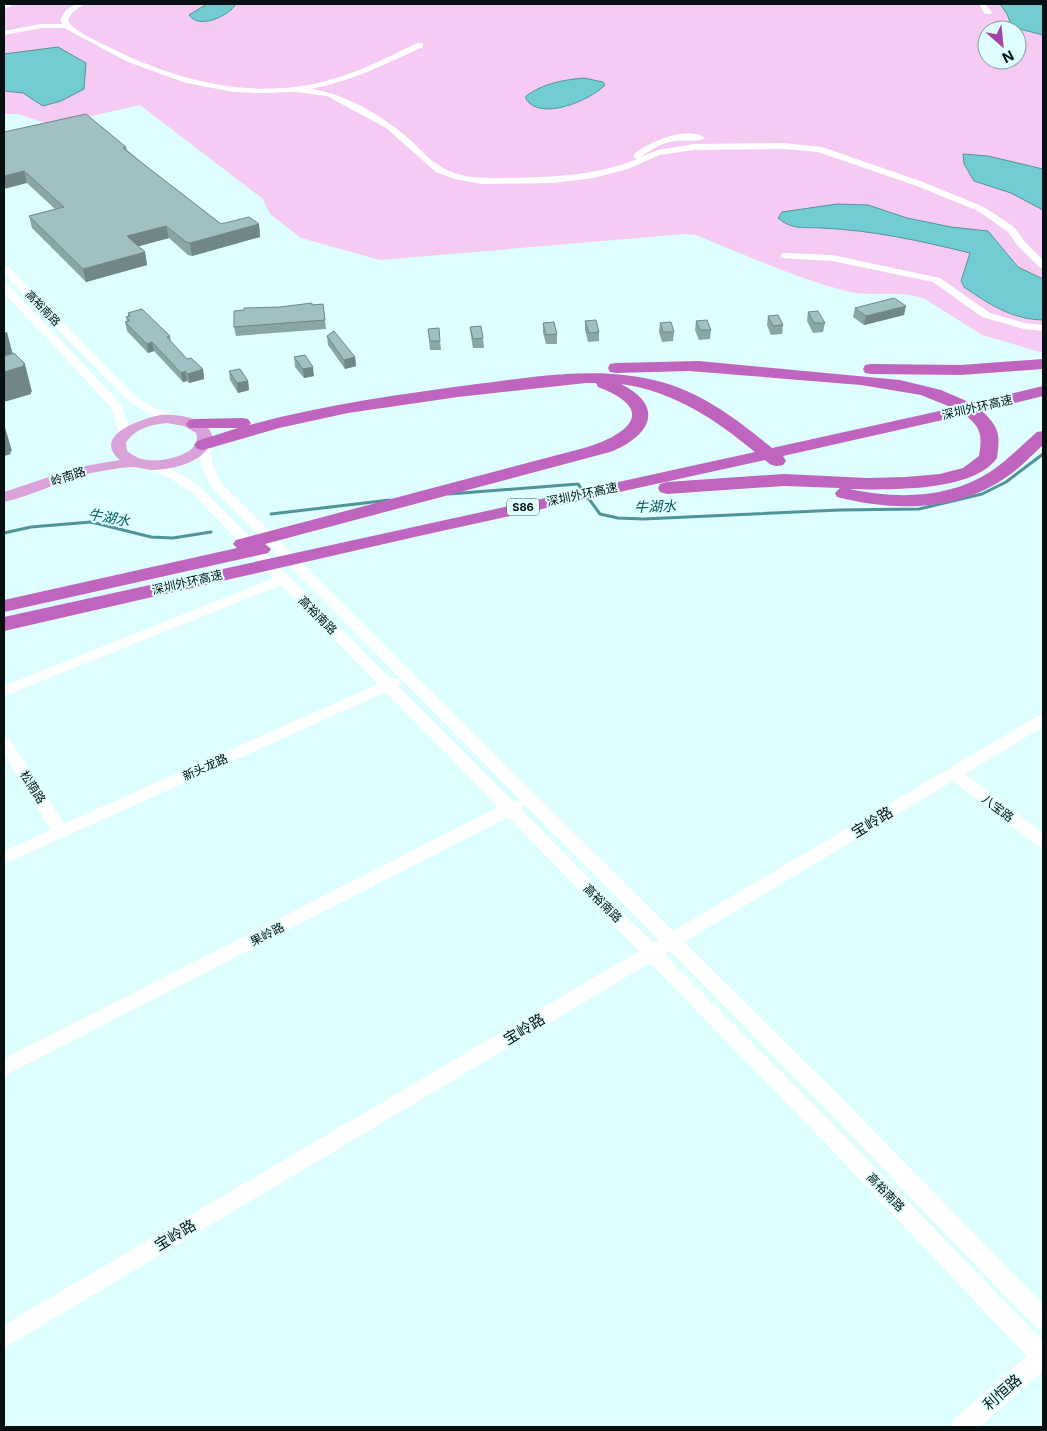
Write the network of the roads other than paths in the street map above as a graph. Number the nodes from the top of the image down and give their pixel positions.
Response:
1 (12, 4) edge
2 (80, 4) edge
3 (982, 4) edge
4 (4, 7) edge
5 (988, 12) dead end
6 (65, 23) junction
7 (4, 33) edge
8 (420, 45) dead end
9 (325, 84) junction
10 (297, 90) junction
11 (329, 94) junction
12 (784, 256) dead end
13 (1043, 265) edge
14 (4, 268) edge
15 (4, 287) edge
16 (1043, 328) edge
17 (1043, 364) edge
18 (686, 366) junction
19 (1043, 376) edge
20 (573, 379) junction
21 (1043, 392) edge
22 (175, 419) junction
23 (195, 424) junction
24 (1043, 436) edge
25 (122, 439) junction
26 (203, 444) junction
27 (141, 463) junction
28 (4, 487) edge
29 (4, 497) edge
30 (419, 530) junction
31 (283, 580) junction
32 (46, 596) junction
33 (4, 606) edge
34 (4, 624) edge
35 (407, 676) junction
36 (387, 685) junction
37 (4, 691) edge
38 (1043, 720) edge
39 (4, 742) edge
40 (954, 773) junction
41 (529, 799) junction
42 (510, 809) junction
43 (61, 832) junction
44 (1043, 842) edge
45 (4, 858) edge
46 (671, 941) junction
47 (652, 952) junction
48 (4, 1068) edge
49 (1043, 1319) edge
50 (4, 1337) edge
51 (1043, 1357) edge
52 (962, 1427) edge

1 - 4 street
2 - 6 street
3 - 5 street
6 - 7 street
6 - 10 street
8 - 9 street
9 - 10 street
9 - 11 street
10 - 11 street
11 - 13 street
12 - 16 street
14 - 22 street, 高裕南路
15 - 25 street, 高裕南路
17 - 18 highway
18 - 23 highway
18 - 30 highway
19 - 32 highway, 深圳外环高速 / S86
20 - 24 highway
20 - 26 highway
20 - 32 highway
21 - 30 highway, 深圳外环高速 / S86
22 - 23 main road
22 - 25 main road
23 - 26 main road
25 - 27 main road
25 - 28 main road, 岭南路
26 - 27 main road
26 - 35 street, 高裕南路
27 - 29 main road, 岭南路
27 - 31 street, 高裕南路
30 - 34 highway, 深圳外环高速 / S86
31 - 36 street, 高裕南路
31 - 37 street
32 - 33 highway, 深圳外环高速 / S86
35 - 36 street, 新头龙路
35 - 41 street, 高裕南路
36 - 42 street, 高裕南路
36 - 43 street, 新头龙路
38 - 40 street, 宝岭路
39 - 43 street, 松荫路
40 - 44 street, 八宝路
40 - 46 street, 宝岭路
41 - 42 street, 果岭路
41 - 46 street, 高裕南路
42 - 47 street, 高裕南路
42 - 48 street, 果岭路
43 - 45 street, 新头龙路
46 - 47 street, 宝岭路
46 - 49 street, 高裕南路
47 - 50 street, 宝岭路
47 - 51 street, 高裕南路
51 - 52 street, 利恒路

